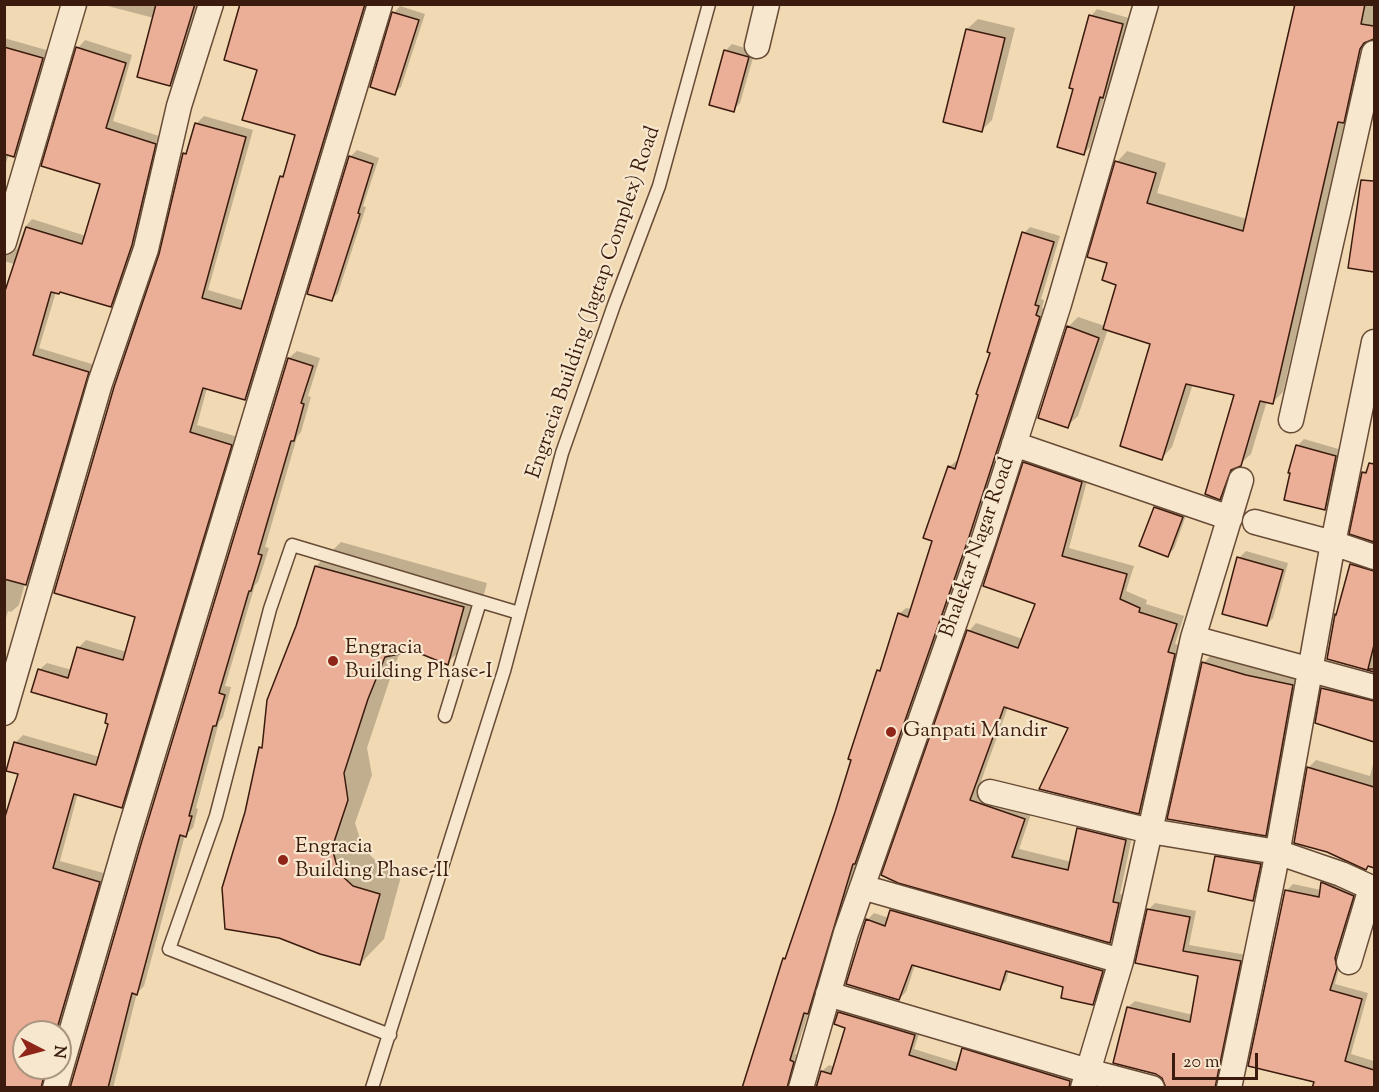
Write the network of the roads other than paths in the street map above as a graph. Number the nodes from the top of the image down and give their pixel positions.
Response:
1 (74, 4) edge
2 (211, 4) edge
3 (381, 4) edge
4 (709, 4) edge
5 (767, 4) edge
6 (1146, 4) edge
7 (757, 46) dead end
8 (1374, 53) edge
9 (4, 242) edge
10 (1374, 342) edge
11 (1291, 420) dead end
12 (1014, 444) junction
13 (1241, 480) dead end
14 (1230, 518) junction
15 (1255, 522) dead end
16 (1333, 543) junction
17 (1374, 557) edge
18 (480, 602) junction
19 (519, 613) junction
20 (1193, 639) junction
21 (1310, 669) junction
22 (1374, 687) edge
23 (4, 712) edge
24 (445, 716) dead end
25 (990, 792) dead end
26 (1150, 831) junction
27 (1276, 852) junction
28 (862, 887) junction
29 (1373, 888) edge
30 (1121, 961) junction
31 (1349, 962) dead end
32 (828, 994) junction
33 (390, 1035) junction
34 (1085, 1079) edge
35 (55, 1088) edge
36 (372, 1088) edge
37 (801, 1088) edge
38 (1152, 1088) edge
39 (1229, 1088) edge

1 - 9 street
2 - 23 street
3 - 35 street
4 - 19 lane, Engracia Building (Jagtap Complex) Road
5 - 7 street
6 - 12 street, Bhalekar Nagar Road
8 - 11 street
10 - 16 street
12 - 14 street
12 - 28 street, Bhalekar Nagar Road
13 - 14 street
14 - 20 street
15 - 16 street
16 - 17 street
16 - 21 street
18 - 19 lane
18 - 24 lane
18 - 33 lane
19 - 33 lane, Engracia Building (Jagtap Complex) Road
20 - 21 street
20 - 26 street
21 - 22 street
21 - 27 street
25 - 26 street
26 - 27 street
26 - 30 street
27 - 29 street
27 - 39 street
28 - 30 street
28 - 32 street, Bhalekar Nagar Road
29 - 31 street
30 - 34 street
32 - 34 street
32 - 37 street, Bhalekar Nagar Road
33 - 36 lane, Engracia Building (Jagtap Complex) Road
34 - 38 street

